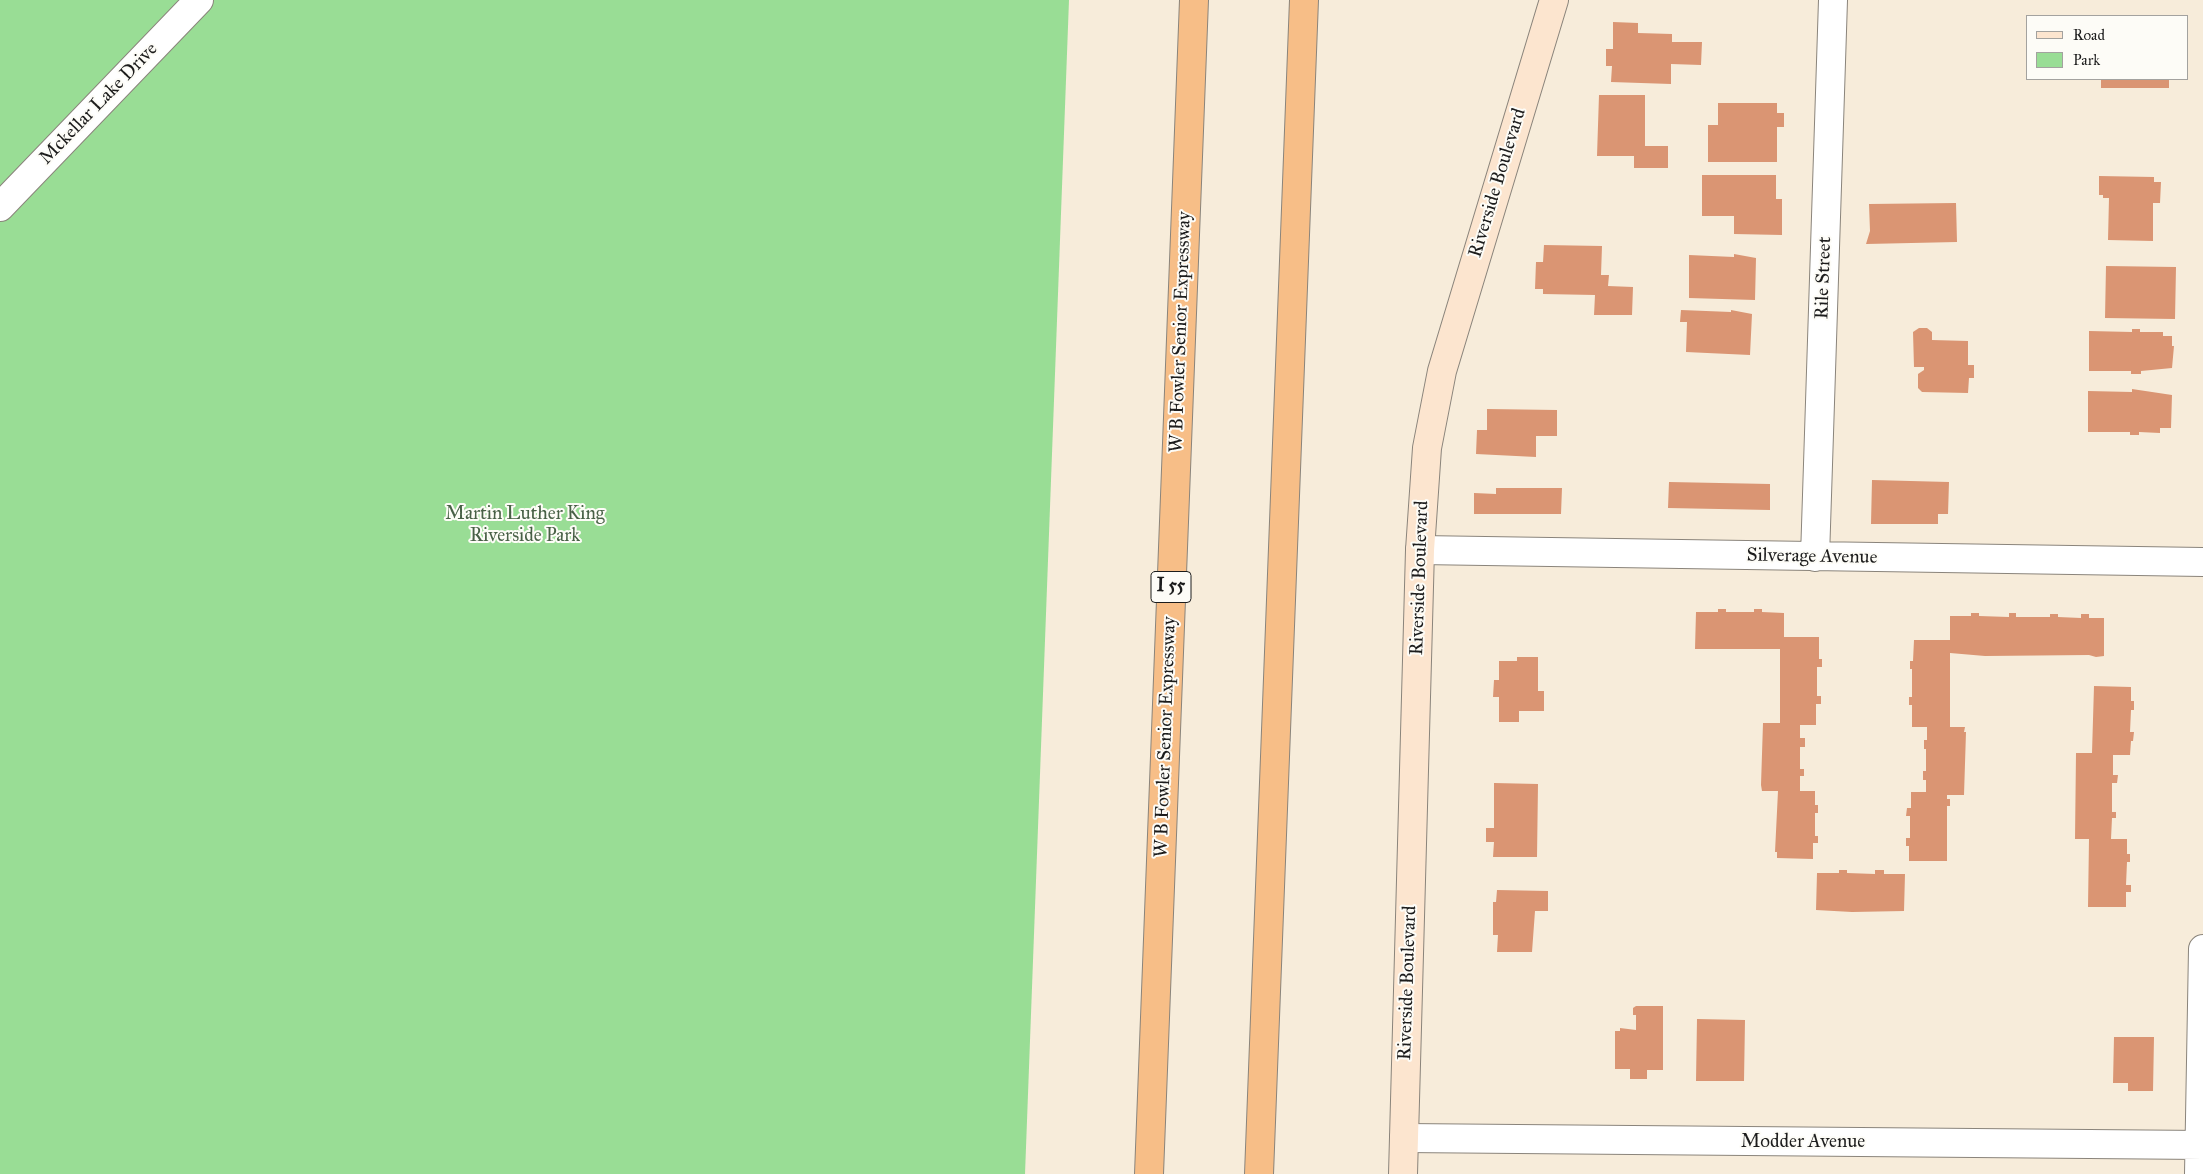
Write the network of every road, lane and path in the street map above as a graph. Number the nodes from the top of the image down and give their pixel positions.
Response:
1 (199, 0) edge
2 (1194, 0) edge
3 (1304, 0) edge
4 (1554, 0) edge
5 (1833, 0) edge
6 (0, 207) edge
7 (1420, 550) junction
8 (1815, 557) junction
9 (2203, 562) edge
10 (2203, 949) edge
11 (1404, 1138) junction
12 (2201, 1145) edge
13 (1149, 1174) edge
14 (1260, 1174) edge
15 (1403, 1174) edge
16 (2199, 1174) edge

1 - 6 street, Mckellar Lake Drive
2 - 13 highway, W B Fowler Senior Expressway / I 55
3 - 14 highway
4 - 7 street, Riverside Boulevard
5 - 8 street, Rile Street
7 - 8 street, Silverage Avenue
7 - 11 street, Riverside Boulevard
8 - 9 street, Silverage Avenue
10 - 12 street
11 - 12 street, Modder Avenue
11 - 15 street, Riverside Boulevard
12 - 16 street

